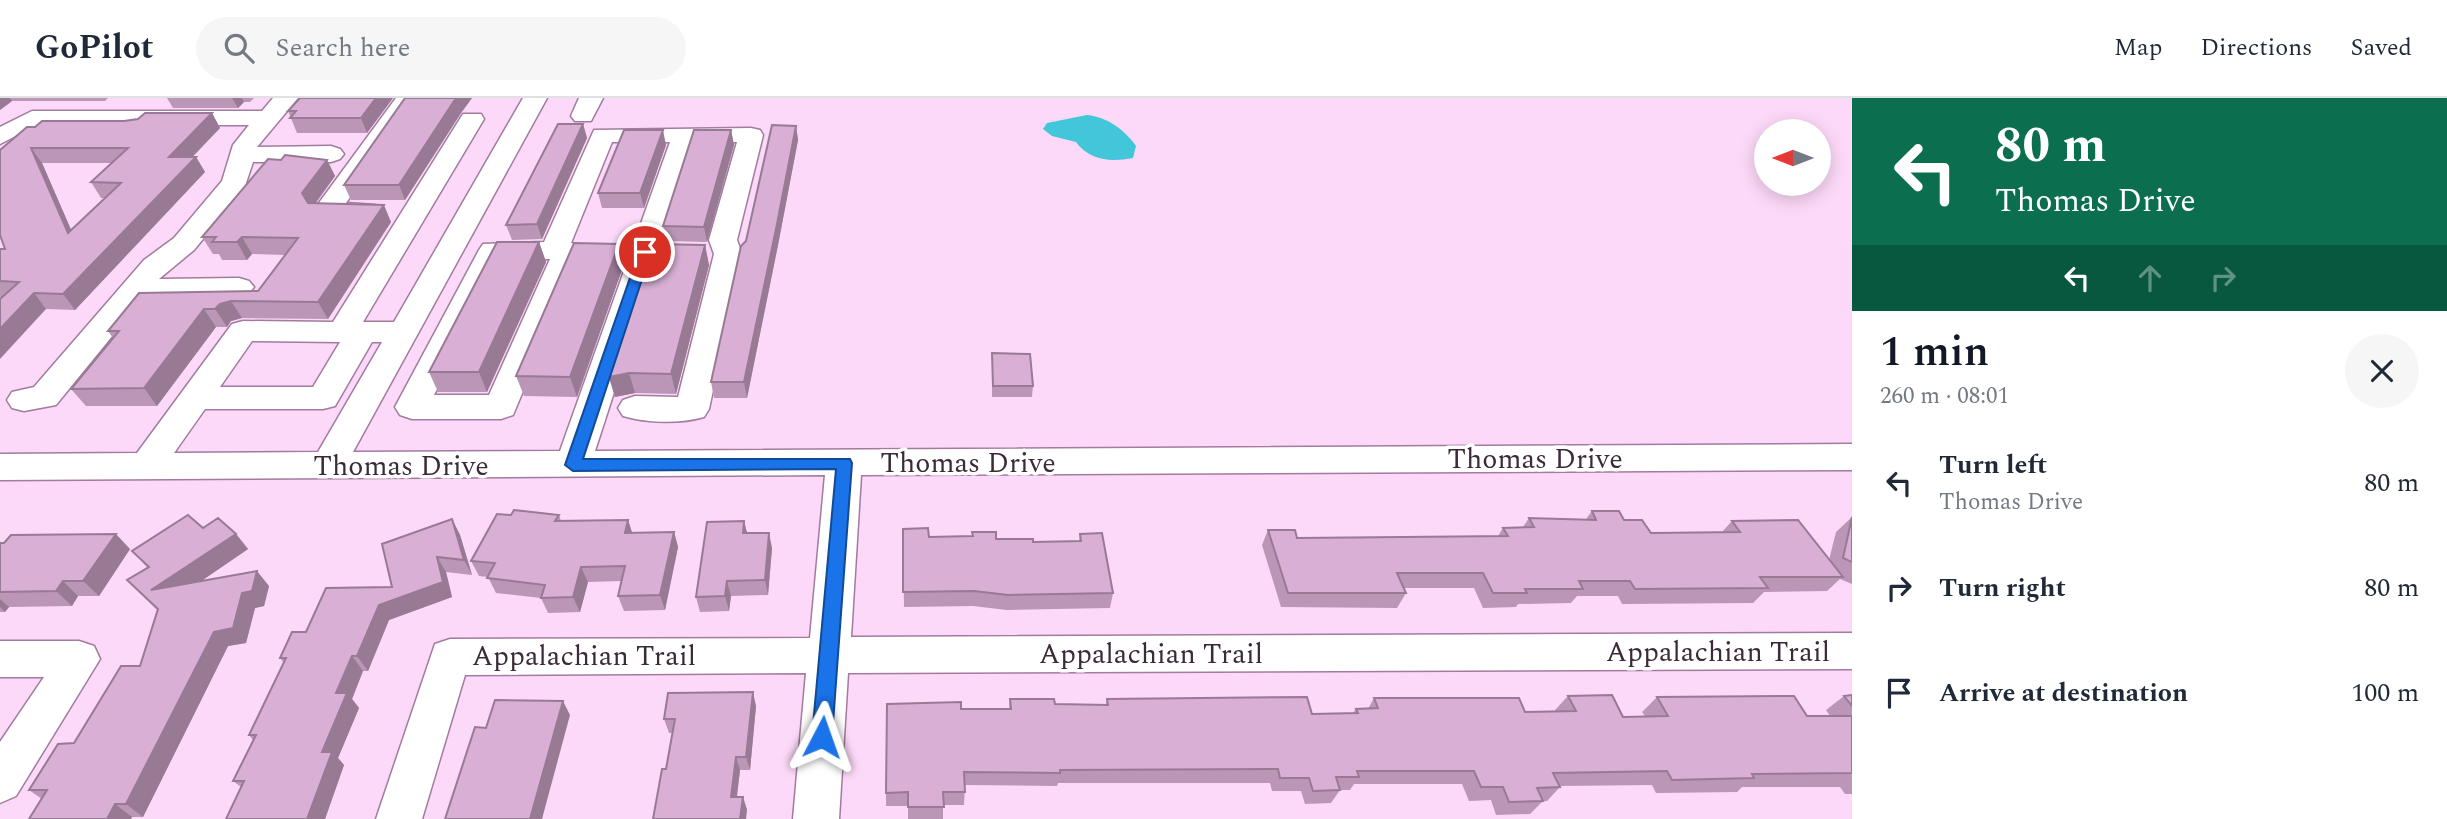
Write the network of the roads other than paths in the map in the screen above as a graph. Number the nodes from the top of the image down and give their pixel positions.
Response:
1 (146, 98) edge
2 (408, 98) edge
3 (535, 98) edge
4 (278, 108) edge
5 (125, 118) junction
6 (472, 119) dead end
7 (685, 135) junction
8 (0, 137) edge
9 (331, 154) dead end
10 (242, 155) junction
11 (415, 211) junction
12 (471, 211) junction
13 (561, 252) junction
14 (636, 252) junction
15 (239, 287) dead end
16 (136, 288) junction
17 (352, 332) junction
18 (403, 332) junction
19 (194, 398) junction
20 (8, 400) edge
21 (635, 408) dead end
22 (1852, 457) edge
23 (844, 463) junction
24 (573, 465) junction
25 (328, 466) junction
26 (0, 467) edge
27 (146, 467) junction
28 (1852, 651) edge
29 (829, 655) junction
30 (0, 659) edge
31 (0, 781) edge
32 (399, 819) edge
33 (816, 819) edge

1 - 5 street
2 - 11 street
3 - 12 street
4 - 5 street
4 - 10 street
5 - 8 street
6 - 11 street
7 - 13 street
7 - 14 street
7 - 21 street
9 - 10 street
10 - 16 street
11 - 12 street
11 - 17 street
12 - 18 street
13 - 13 street
13 - 14 street
14 - 24 street
15 - 16 street
16 - 20 street
17 - 18 street
17 - 19 street
17 - 19 street
18 - 25 street
19 - 27 street
22 - 23 street, Thomas Drive
23 - 24 street, Thomas Drive
23 - 29 street
24 - 25 street, Thomas Drive
25 - 27 street, Thomas Drive
26 - 27 street, Thomas Drive
28 - 29 street, Appalachian Trail
29 - 32 street, Appalachian Trail
29 - 33 street
30 - 31 street

